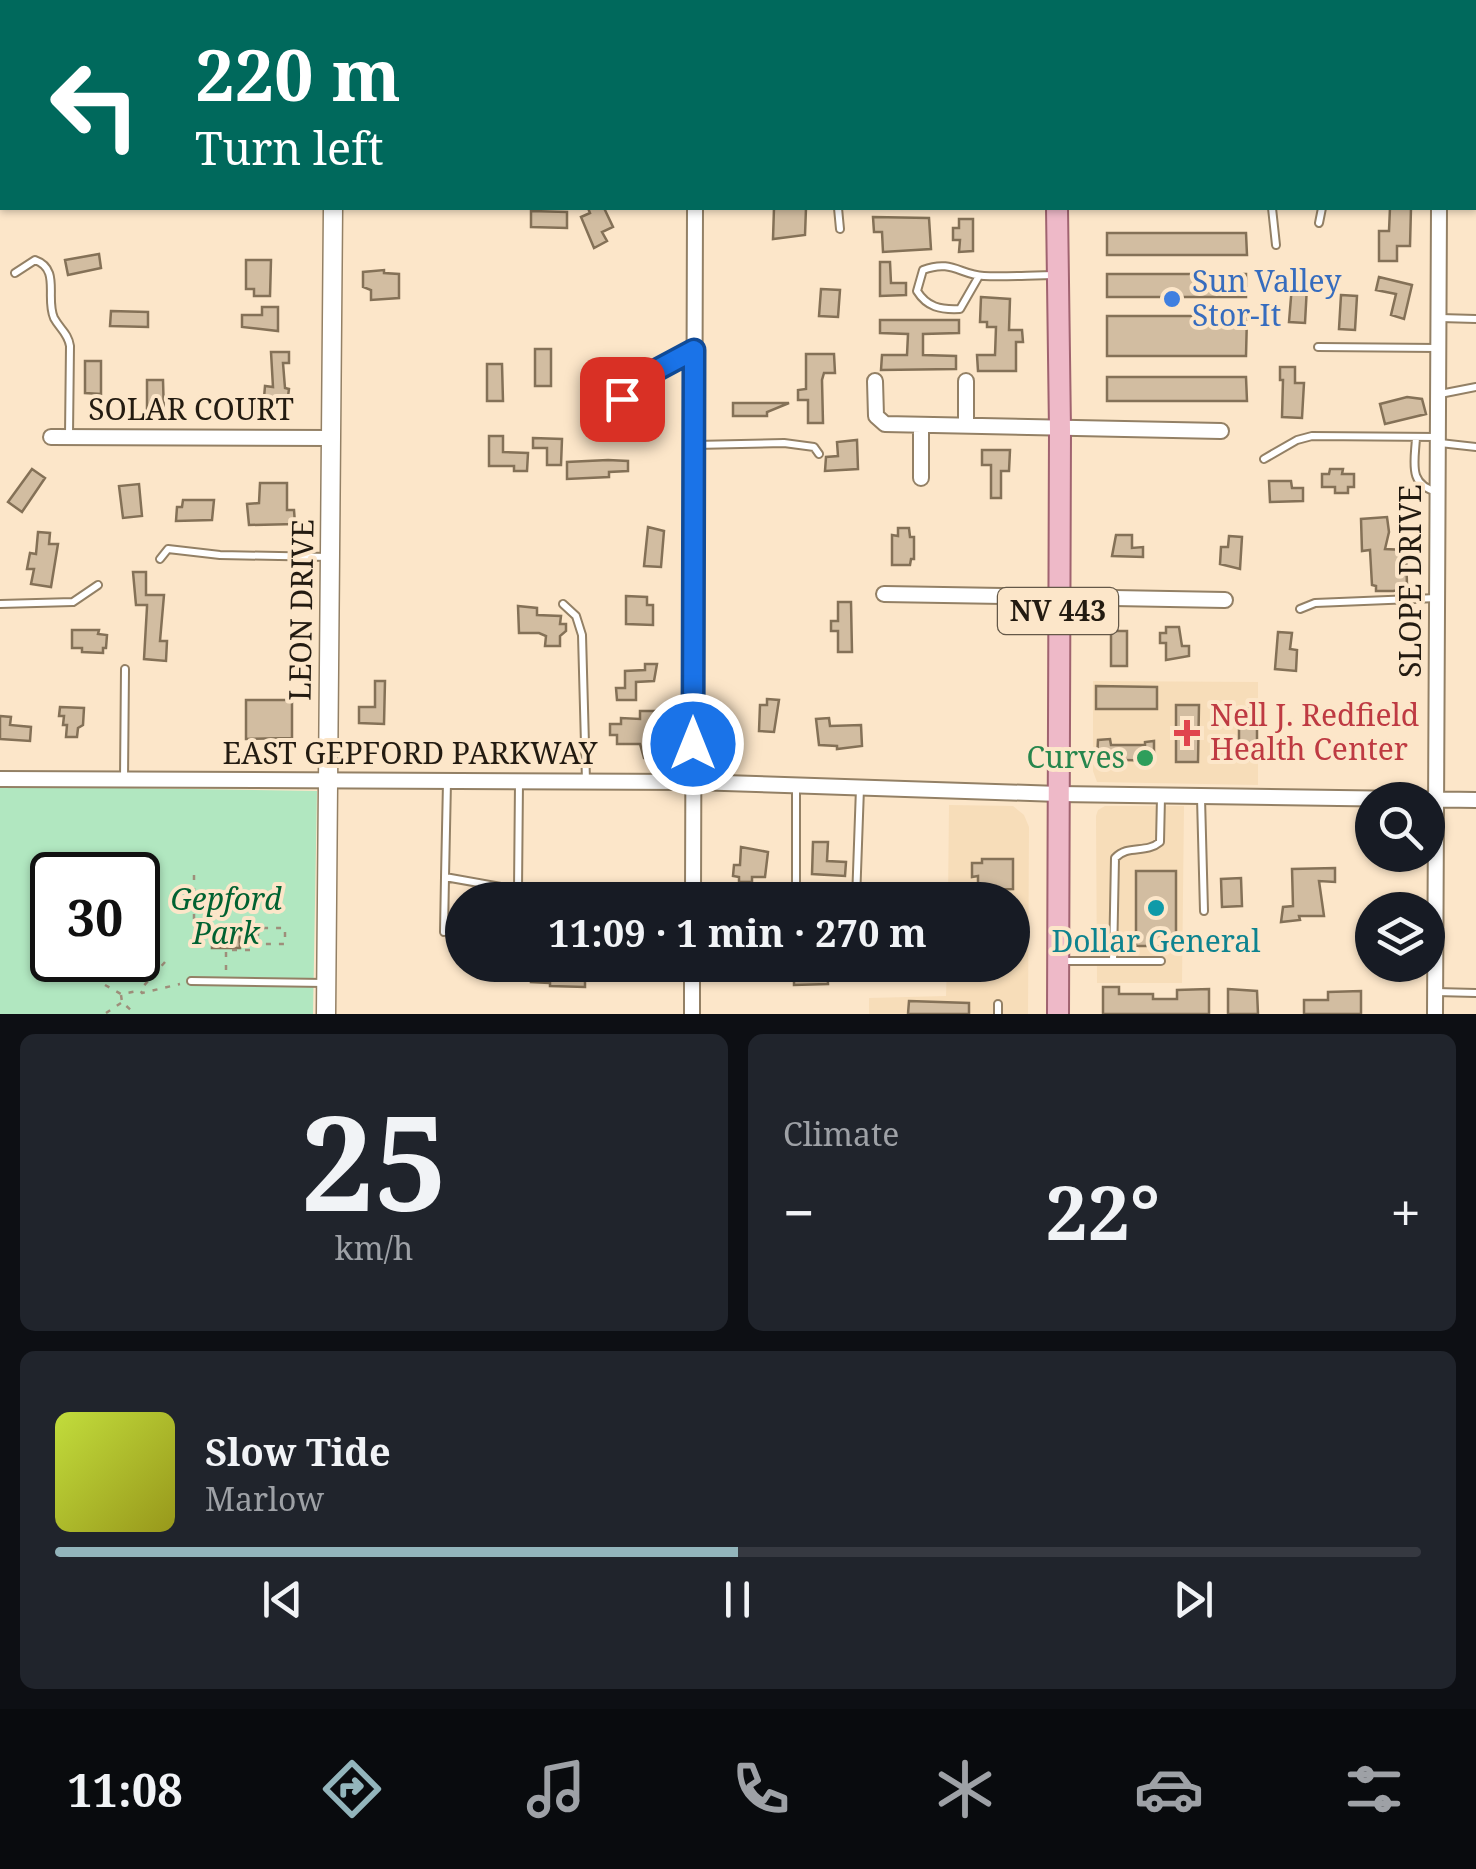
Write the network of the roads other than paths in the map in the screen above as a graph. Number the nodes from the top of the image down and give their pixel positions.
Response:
1 (333, 210) edge
2 (695, 210) edge
3 (838, 210) edge
4 (1057, 210) edge
5 (1272, 210) edge
6 (1321, 210) edge
7 (1440, 210) edge
8 (1318, 223) dead end
9 (840, 230) dead end
10 (1276, 245) dead end
11 (15, 274) dead end
12 (1057, 275) junction
13 (979, 276) junction
14 (1439, 318) junction
15 (1476, 319) edge
16 (1318, 347) dead end
17 (1439, 348) junction
18 (694, 350) junction
19 (966, 380) dead end
20 (876, 381) dead end
21 (1476, 387) edge
22 (1439, 394) junction
23 (622, 399) dead end
24 (966, 424) junction
25 (921, 426) junction
26 (1060, 430) junction
27 (1221, 431) dead end
28 (51, 436) dead end
29 (69, 437) junction
30 (1416, 437) junction
31 (331, 438) junction
32 (1439, 440) junction
33 (694, 445) junction
34 (1476, 447) edge
35 (819, 454) dead end
36 (1264, 460) dead end
37 (921, 478) dead end
38 (1439, 492) junction
39 (330, 557) junction
40 (160, 558) dead end
41 (98, 585) dead end
42 (884, 594) dead end
43 (1058, 596) junction
44 (1438, 598) junction
45 (1225, 600) dead end
46 (0, 604) edge
47 (563, 604) dead end
48 (1300, 609) dead end
49 (125, 668) dead end
50 (0, 779) edge
51 (124, 780) junction
52 (328, 780) junction
53 (447, 781) junction
54 (519, 782) junction
55 (586, 782) junction
56 (693, 782) junction
57 (1438, 782) edge
58 (796, 786) junction
59 (860, 788) junction
60 (1059, 794) junction
61 (1162, 796) junction
62 (1201, 796) junction
63 (1355, 799) edge
64 (1445, 800) edge
65 (1476, 800) edge
66 (1437, 872) edge
67 (445, 877) junction
68 (692, 882) edge
69 (796, 882) edge
70 (857, 882) edge
71 (1204, 911) dead end
72 (444, 932) dead end
73 (1058, 961) junction
74 (1114, 961) junction
75 (1162, 961) dead end
76 (191, 981) road end
77 (692, 982) edge
78 (326, 983) junction
79 (1435, 992) junction
80 (1476, 993) edge
81 (998, 1004) dead end
82 (326, 1014) edge
83 (692, 1014) edge
84 (998, 1014) edge
85 (1058, 1014) edge
86 (1435, 1014) edge

1 - 31 street, LEON DRIVE
2 - 18 street
3 - 9 lane
4 - 12 main road, NV 443
5 - 10 lane
6 - 8 lane
7 - 14 street, SLOPE DRIVE
11 - 29 lane
12 - 13 lane
12 - 26 main road, NV 443
13 - 13 lane
14 - 15 lane
14 - 17 street, SLOPE DRIVE
16 - 17 lane
17 - 22 street, SLOPE DRIVE
18 - 23 lane
18 - 33 street
19 - 24 street
20 - 25 street
21 - 22 lane
22 - 32 street, SLOPE DRIVE
24 - 25 street
24 - 26 street
25 - 37 street
26 - 27 street
26 - 43 main road, NV 443
28 - 29 street, SOLAR COURT
29 - 31 street, SOLAR COURT
30 - 32 lane
30 - 36 lane
30 - 38 lane
31 - 39 street, LEON DRIVE
32 - 34 lane
32 - 38 street, SLOPE DRIVE
33 - 35 lane
33 - 56 street
38 - 44 street, SLOPE DRIVE
39 - 40 lane
39 - 52 street, LEON DRIVE
41 - 46 lane
42 - 43 street
43 - 45 street
43 - 60 main road, NV 443
44 - 48 lane
44 - 57 street, SLOPE DRIVE
47 - 55 lane
49 - 51 lane
50 - 51 street, EAST GEPFORD PARKWAY
51 - 52 street, EAST GEPFORD PARKWAY
52 - 53 street, EAST GEPFORD PARKWAY
52 - 78 street, LEON DRIVE
53 - 54 street, EAST GEPFORD PARKWAY
53 - 67 lane
54 - 55 street, EAST GEPFORD PARKWAY
54 - 67 lane
55 - 56 street, EAST GEPFORD PARKWAY
56 - 58 street, EAST GEPFORD PARKWAY
56 - 68 street
58 - 59 street, EAST GEPFORD PARKWAY
58 - 69 lane
59 - 60 street, EAST GEPFORD PARKWAY
59 - 70 lane
60 - 61 street, EAST GEPFORD PARKWAY
60 - 73 main road, NV 443
61 - 62 street, EAST GEPFORD PARKWAY
61 - 74 lane
62 - 63 street, EAST GEPFORD PARKWAY
62 - 71 lane
64 - 65 street, EAST GEPFORD PARKWAY
66 - 79 street, SLOPE DRIVE
67 - 72 lane
73 - 74 lane
73 - 85 main road, NV 443
74 - 75 lane
76 - 78 lane
77 - 83 street
78 - 82 street, LEON DRIVE
79 - 80 lane
79 - 86 street, SLOPE DRIVE
81 - 84 lane

